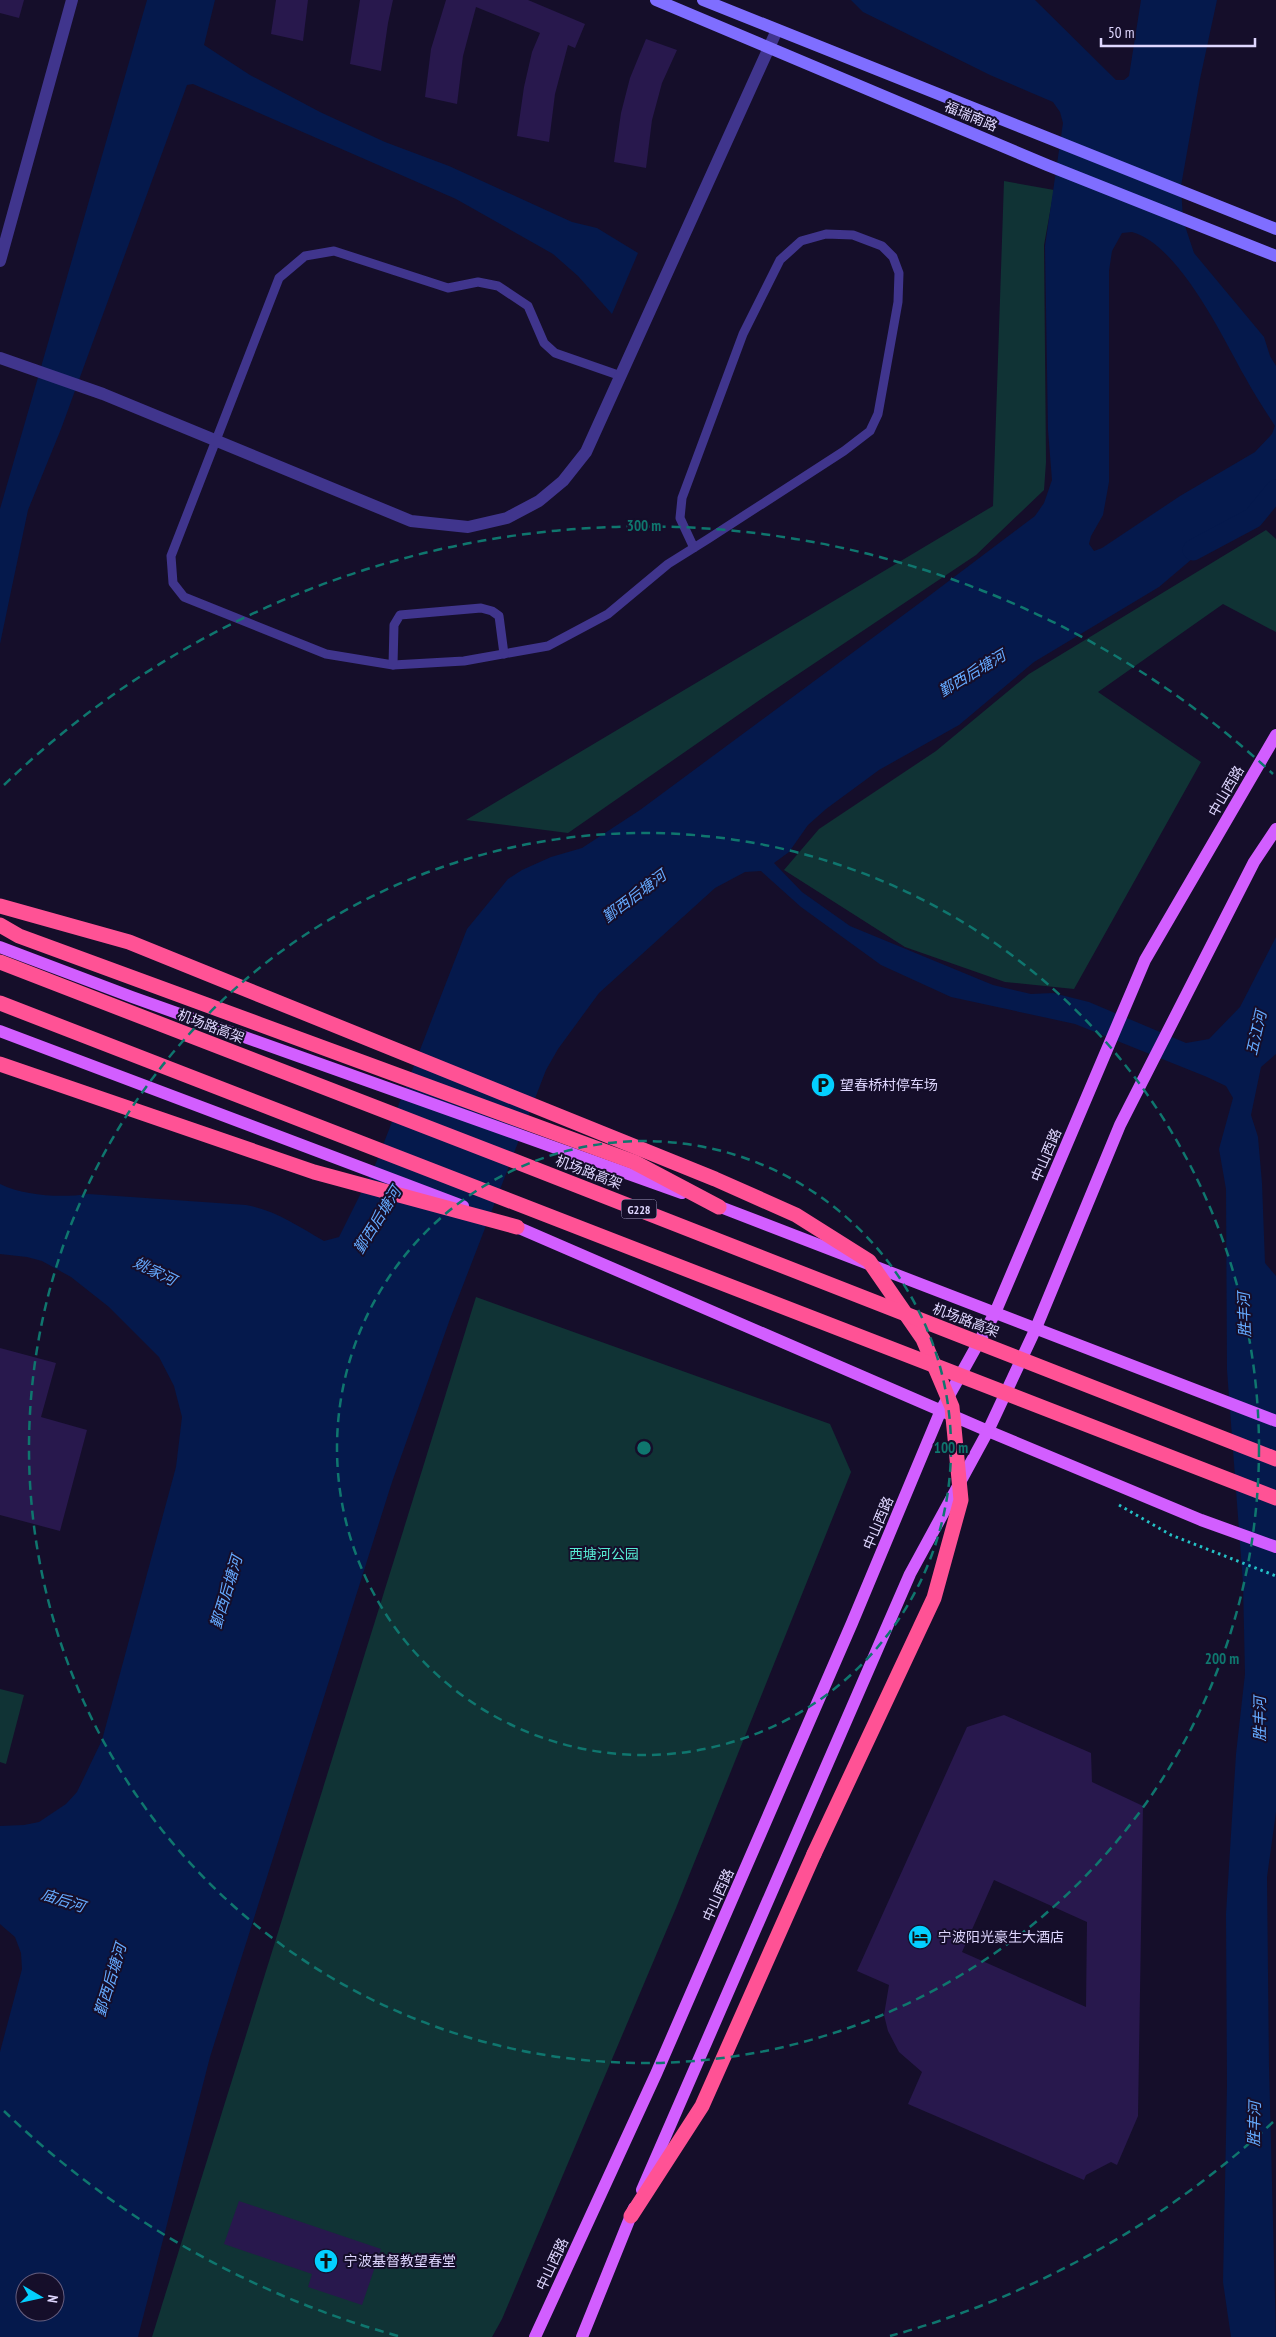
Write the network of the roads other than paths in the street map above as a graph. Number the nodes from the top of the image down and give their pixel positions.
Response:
1 (72, 0) edge
2 (656, 0) edge
3 (703, 0) edge
4 (777, 30) junction
5 (769, 47) junction
6 (1276, 229) edge
7 (1276, 256) edge
8 (0, 261) edge
9 (0, 358) edge
10 (620, 376) junction
11 (216, 441) junction
12 (694, 548) junction
13 (504, 654) junction
14 (393, 665) junction
15 (1276, 735) edge
16 (1276, 829) edge
17 (0, 906) edge
18 (0, 925) edge
19 (0, 947) edge
20 (0, 962) edge
21 (0, 1003) edge
22 (0, 1031) edge
23 (0, 1064) edge
24 (719, 1207) junction
25 (521, 1229) junction
26 (995, 1313) junction
27 (1036, 1328) junction
28 (942, 1410) junction
29 (1276, 1421) edge
30 (988, 1431) junction
31 (1276, 1459) edge
32 (1276, 1498) edge
33 (1276, 1547) edge
34 (631, 2216) junction
35 (535, 2337) edge
36 (582, 2337) edge

1 - 8 street
2 - 5 street, 福瑞南路
3 - 4 street, 福瑞南路
4 - 5 street
4 - 6 street, 福瑞南路
5 - 7 street, 福瑞南路
5 - 10 street
9 - 11 street
10 - 11 street
10 - 11 lane
11 - 14 lane
12 - 12 lane
12 - 13 lane
13 - 14 lane
13 - 14 lane
15 - 26 main road, 中山西路
16 - 27 main road
17 - 34 highway, bridge
18 - 24 highway
19 - 24 main road
20 - 31 highway, 机场路高架 / G228, bridge
21 - 32 highway, bridge
22 - 25 main road
23 - 25 highway
24 - 26 main road
25 - 28 main road
26 - 27 main road
26 - 28 main road, 中山西路
27 - 29 main road
27 - 30 main road
28 - 30 main road
28 - 35 main road, 中山西路
30 - 33 main road
30 - 34 main road
34 - 36 main road

